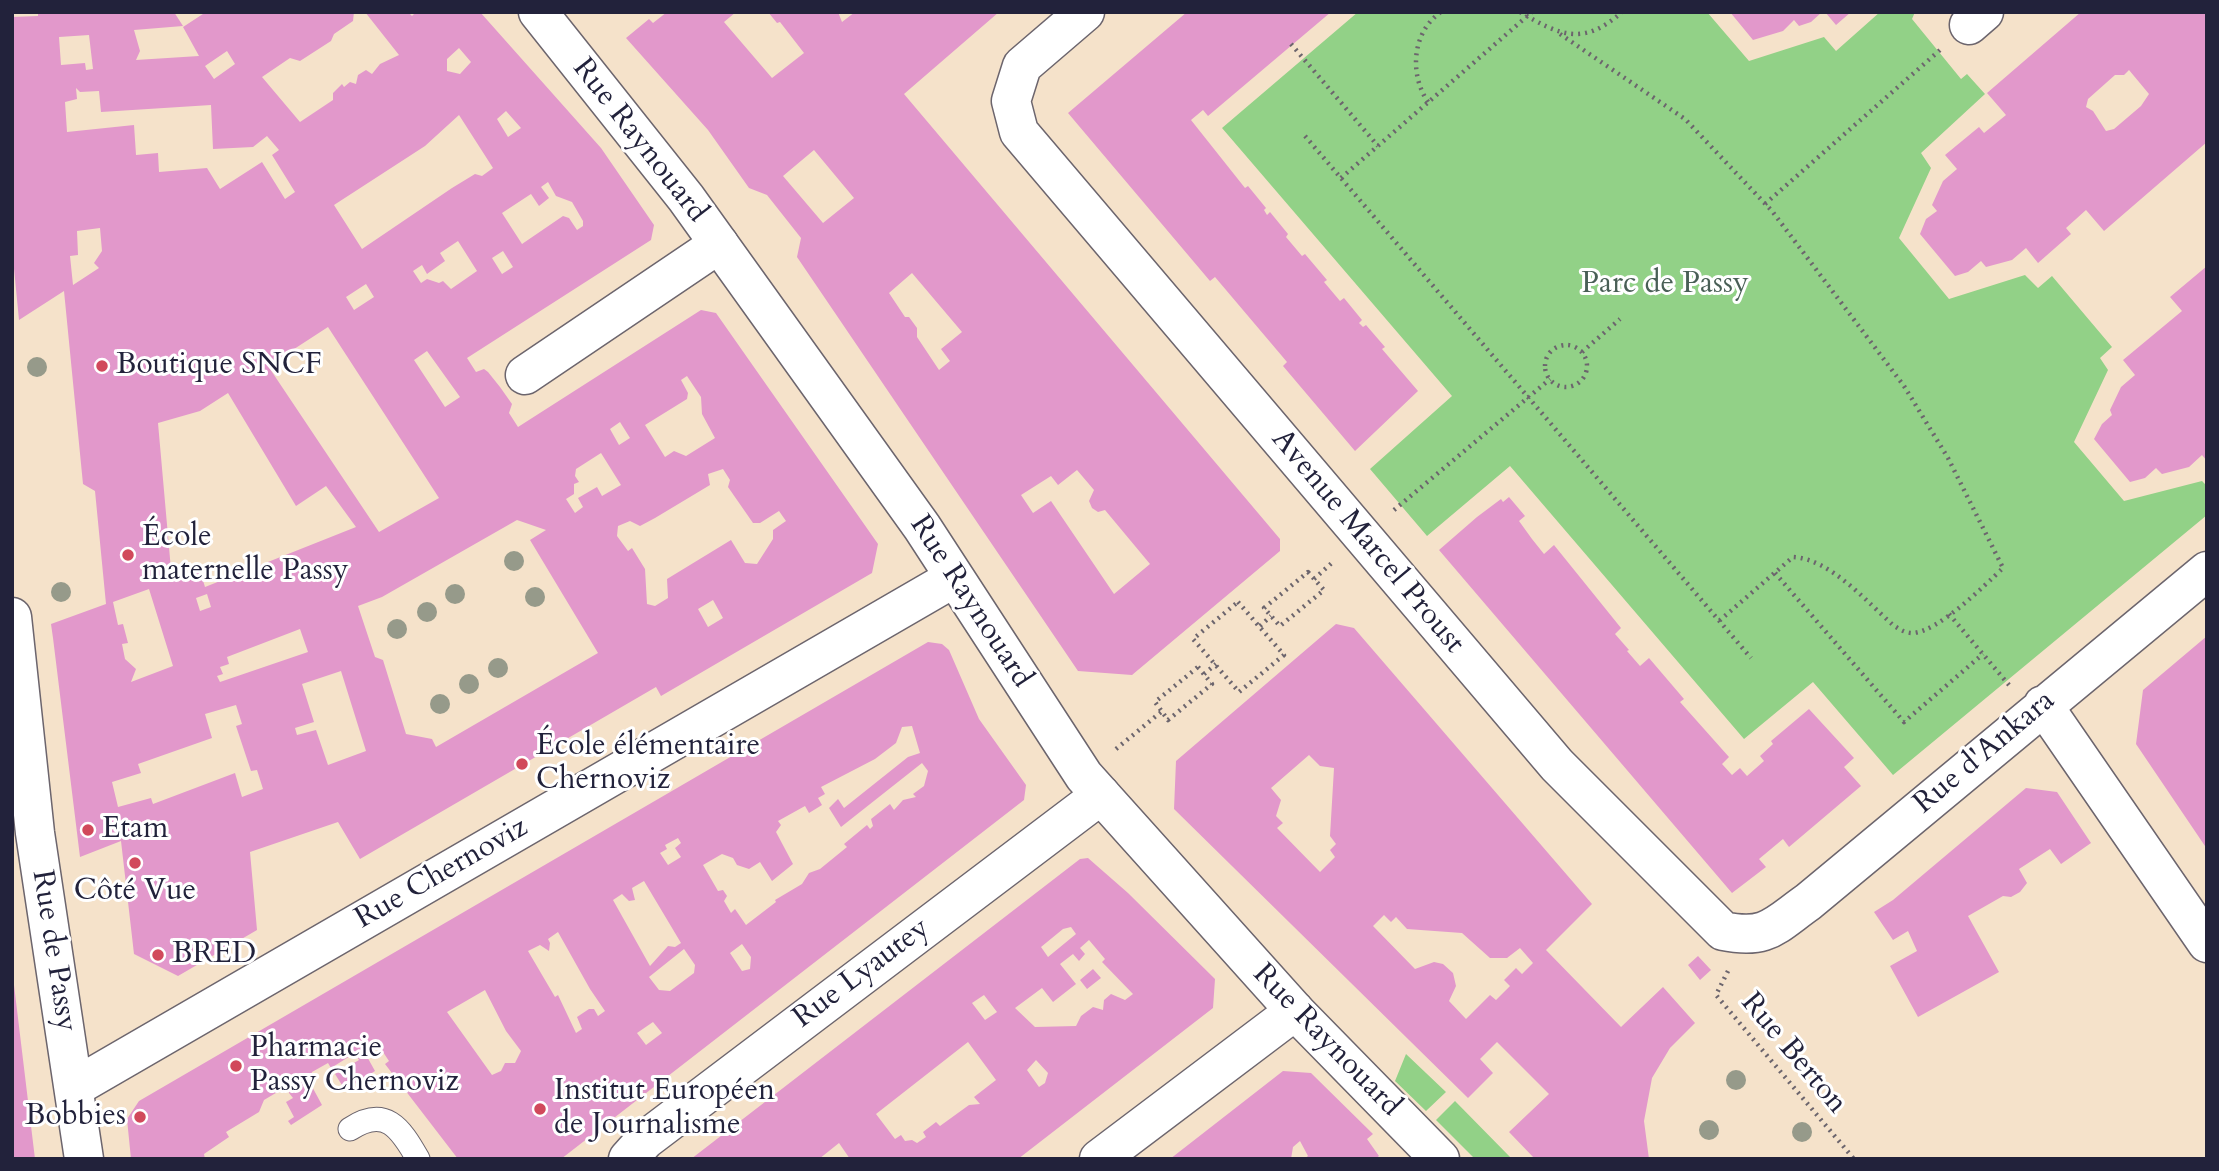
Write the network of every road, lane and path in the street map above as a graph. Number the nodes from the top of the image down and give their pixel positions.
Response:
1 (538, 12) edge
2 (1085, 12) edge
3 (1441, 12) edge
4 (1520, 12) edge
5 (1622, 12) edge
6 (1529, 14) edge
7 (1560, 34) junction
8 (1291, 44) dead end
9 (1932, 57) dead end
10 (1428, 102) junction
11 (1305, 136) dead end
12 (1378, 146) junction
13 (1341, 178) junction
14 (1765, 204) junction
15 (719, 244) junction
16 (1620, 319) dead end
17 (1582, 352) junction
18 (525, 374) dead end
19 (1550, 379) junction
20 (1526, 398) junction
21 (1399, 505) dead end
22 (2207, 571) edge
23 (1775, 573) junction
24 (954, 578) junction
25 (1949, 614) junction
26 (1271, 616) junction
27 (12, 617) edge
28 (1719, 621) junction
29 (1260, 626) junction
30 (1983, 654) junction
31 (1751, 658) dead end
32 (1216, 664) junction
33 (1204, 674) junction
34 (2038, 709) junction
35 (1161, 712) junction
36 (1092, 785) junction
37 (23, 835) edge
38 (1755, 935) junction
39 (2207, 943) edge
40 (1295, 1012) junction
41 (75, 1087) junction
42 (350, 1129) dead end
43 (84, 1159) edge
44 (418, 1159) edge
45 (628, 1159) edge
46 (1099, 1159) edge
47 (1440, 1159) edge
48 (1854, 1159) edge

1 - 15 street, Rue Raynouard
2 - 38 street, Avenue Marcel Proust
3 - 10 path
4 - 6 path
5 - 7 path
6 - 7 path
6 - 10 path
7 - 14 path
8 - 12 path
9 - 14 path
10 - 12 path
11 - 13 path
12 - 13 path
13 - 20 path
14 - 25 path
15 - 18 street
15 - 24 street, Rue Raynouard
16 - 17 path
17 - 19 path
17 - 19 path
19 - 20 path
20 - 21 path
20 - 28 path
22 - 34 street, Rue d'Ankara
23 - 25 path
23 - 28 path
23 - 30 path
24 - 36 street, Rue Raynouard
24 - 41 street, Rue Chernoviz
25 - 30 path
26 - 26 path
26 - 29 path
27 - 37 street, Rue de Passy
28 - 31 path
29 - 32 path
29 - 32 path
30 - 34 path
32 - 33 path
33 - 35 path
33 - 35 path
34 - 38 street, Rue d'Ankara
34 - 39 street
35 - 36 path
36 - 40 street, Rue Raynouard
36 - 45 street, Rue Lyautey
37 - 41 street, Rue de Passy
38 - 48 path, Rue Berton
40 - 46 street
40 - 47 street, Rue Raynouard
41 - 43 street, Rue de Passy
42 - 44 lane

